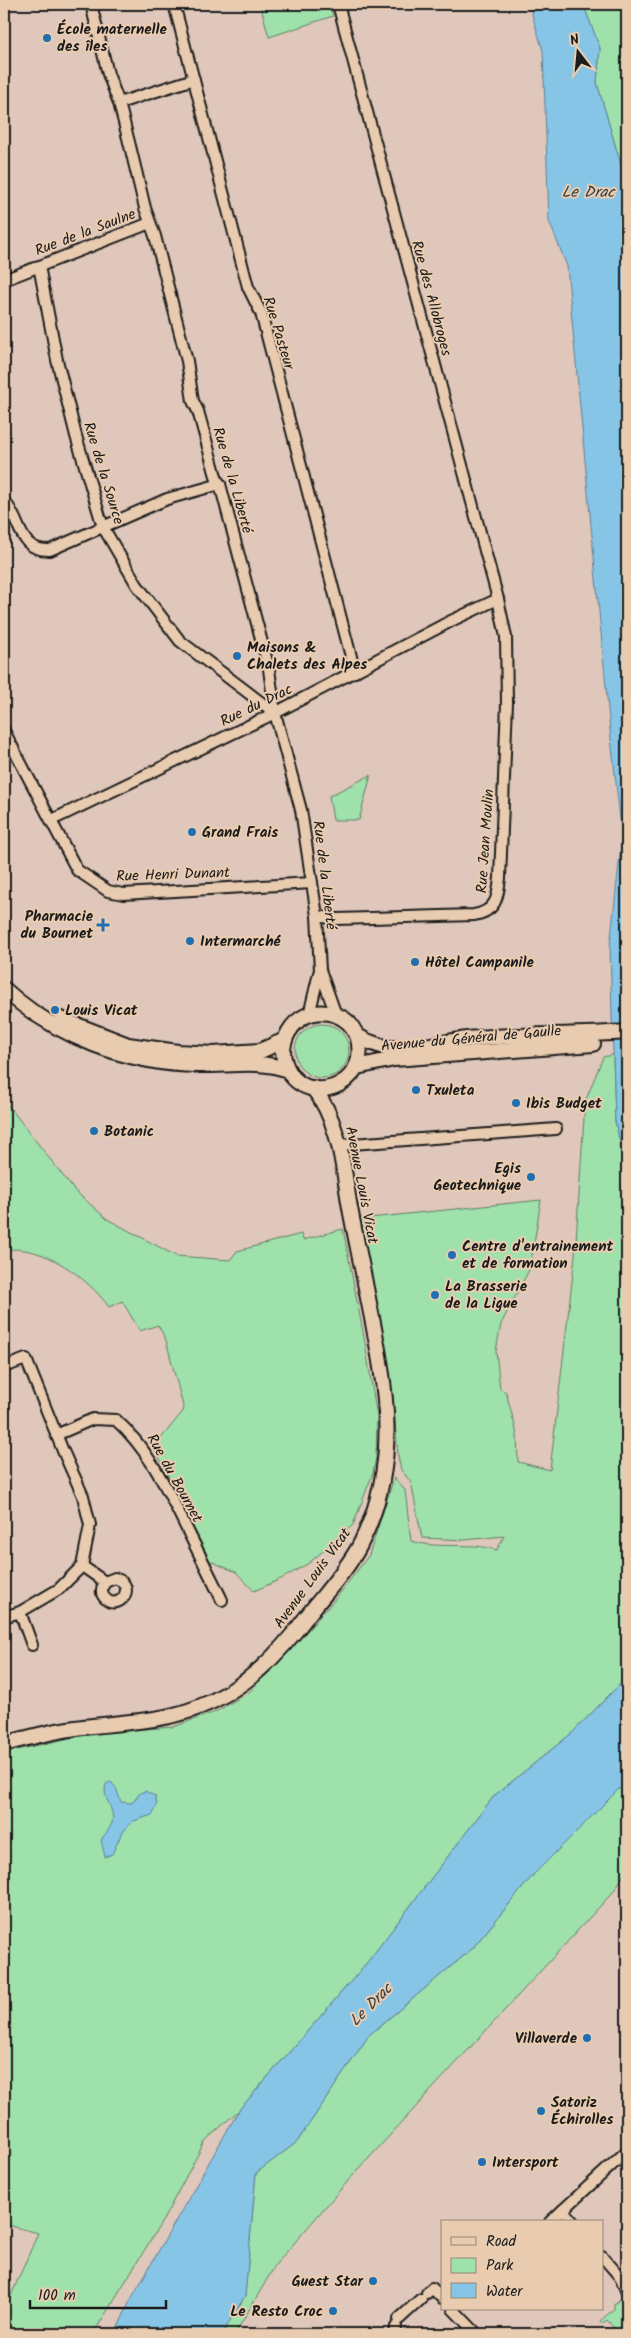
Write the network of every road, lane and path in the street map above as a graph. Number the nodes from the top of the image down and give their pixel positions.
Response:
1 (91, 4) edge
2 (174, 4) edge
3 (338, 4) edge
4 (194, 79) junction
5 (119, 103) junction
6 (150, 223) junction
7 (39, 266) junction
8 (4, 280) edge
9 (220, 484) junction
10 (4, 501) edge
11 (103, 527) junction
12 (498, 599) junction
13 (354, 672) junction
14 (275, 712) junction
15 (4, 731) edge
16 (52, 820) junction
17 (312, 883) junction
18 (317, 916) junction
19 (320, 970) junction
20 (4, 989) edge
21 (309, 1015) junction
22 (336, 1015) junction
23 (627, 1032) edge
24 (357, 1035) junction
25 (587, 1039) junction
26 (285, 1040) junction
27 (627, 1042) edge
28 (357, 1067) junction
29 (288, 1070) junction
30 (339, 1086) junction
31 (313, 1088) junction
32 (330, 1113) junction
33 (556, 1129) dead end
34 (338, 1145) junction
35 (4, 1367) edge
36 (56, 1435) junction
37 (82, 1566) junction
38 (105, 1582) dead end
39 (222, 1600) dead end
40 (20, 1612) junction
41 (4, 1617) edge
42 (32, 1645) dead end
43 (4, 1744) edge
44 (627, 2151) edge
45 (563, 2210) junction
46 (552, 2220) edge
47 (571, 2220) edge
48 (604, 2258) edge
49 (624, 2280) edge
50 (627, 2293) edge
51 (441, 2297) edge
52 (455, 2310) edge
53 (397, 2327) edge
54 (477, 2334) edge

1 - 5 street, Rue de la Liberté
2 - 4 street, Rue Pasteur
3 - 12 street, Rue des Allobroges
4 - 5 street
4 - 13 street, Rue Pasteur
5 - 6 street, Rue de la Liberté
6 - 7 street, Rue de la Saulne
6 - 9 street, Rue de la Liberté
7 - 8 street, Rue de la Saulne
7 - 11 street, Rue de la Source
9 - 11 street
9 - 14 street, Rue de la Liberté
10 - 11 street
11 - 14 street, Rue de la Source
12 - 13 street, Rue du Drac
12 - 18 street, Rue Jean Moulin
13 - 14 street, Rue du Drac
14 - 16 street, Rue du Drac
14 - 17 street, Rue de la Liberté
15 - 16 street, Rue Henri Dunant
16 - 17 street, Rue Henri Dunant
17 - 18 street, Rue de la Liberté
18 - 19 street, Rue de la Liberté
19 - 21 street, Rue de la Liberté
19 - 22 street, Rue de la Liberté
20 - 26 main road
20 - 29 main road
21 - 22 main road
21 - 26 main road
22 - 24 main road
23 - 25 main road
24 - 25 main road
24 - 28 main road
25 - 27 main road
25 - 28 main road, Avenue du Général de Gaulle
26 - 29 main road
28 - 30 main road
29 - 31 main road
30 - 31 main road
30 - 32 main road
31 - 32 main road
32 - 34 main road, Avenue Louis Vicat
33 - 34 street
34 - 43 main road, Avenue Louis Vicat
35 - 36 street
36 - 37 street
36 - 39 street, Rue du Bournet
37 - 38 street
37 - 40 street
40 - 41 street
40 - 42 street
44 - 45 street
45 - 46 street
45 - 47 street
48 - 49 street
49 - 50 street
51 - 53 street
52 - 54 street

